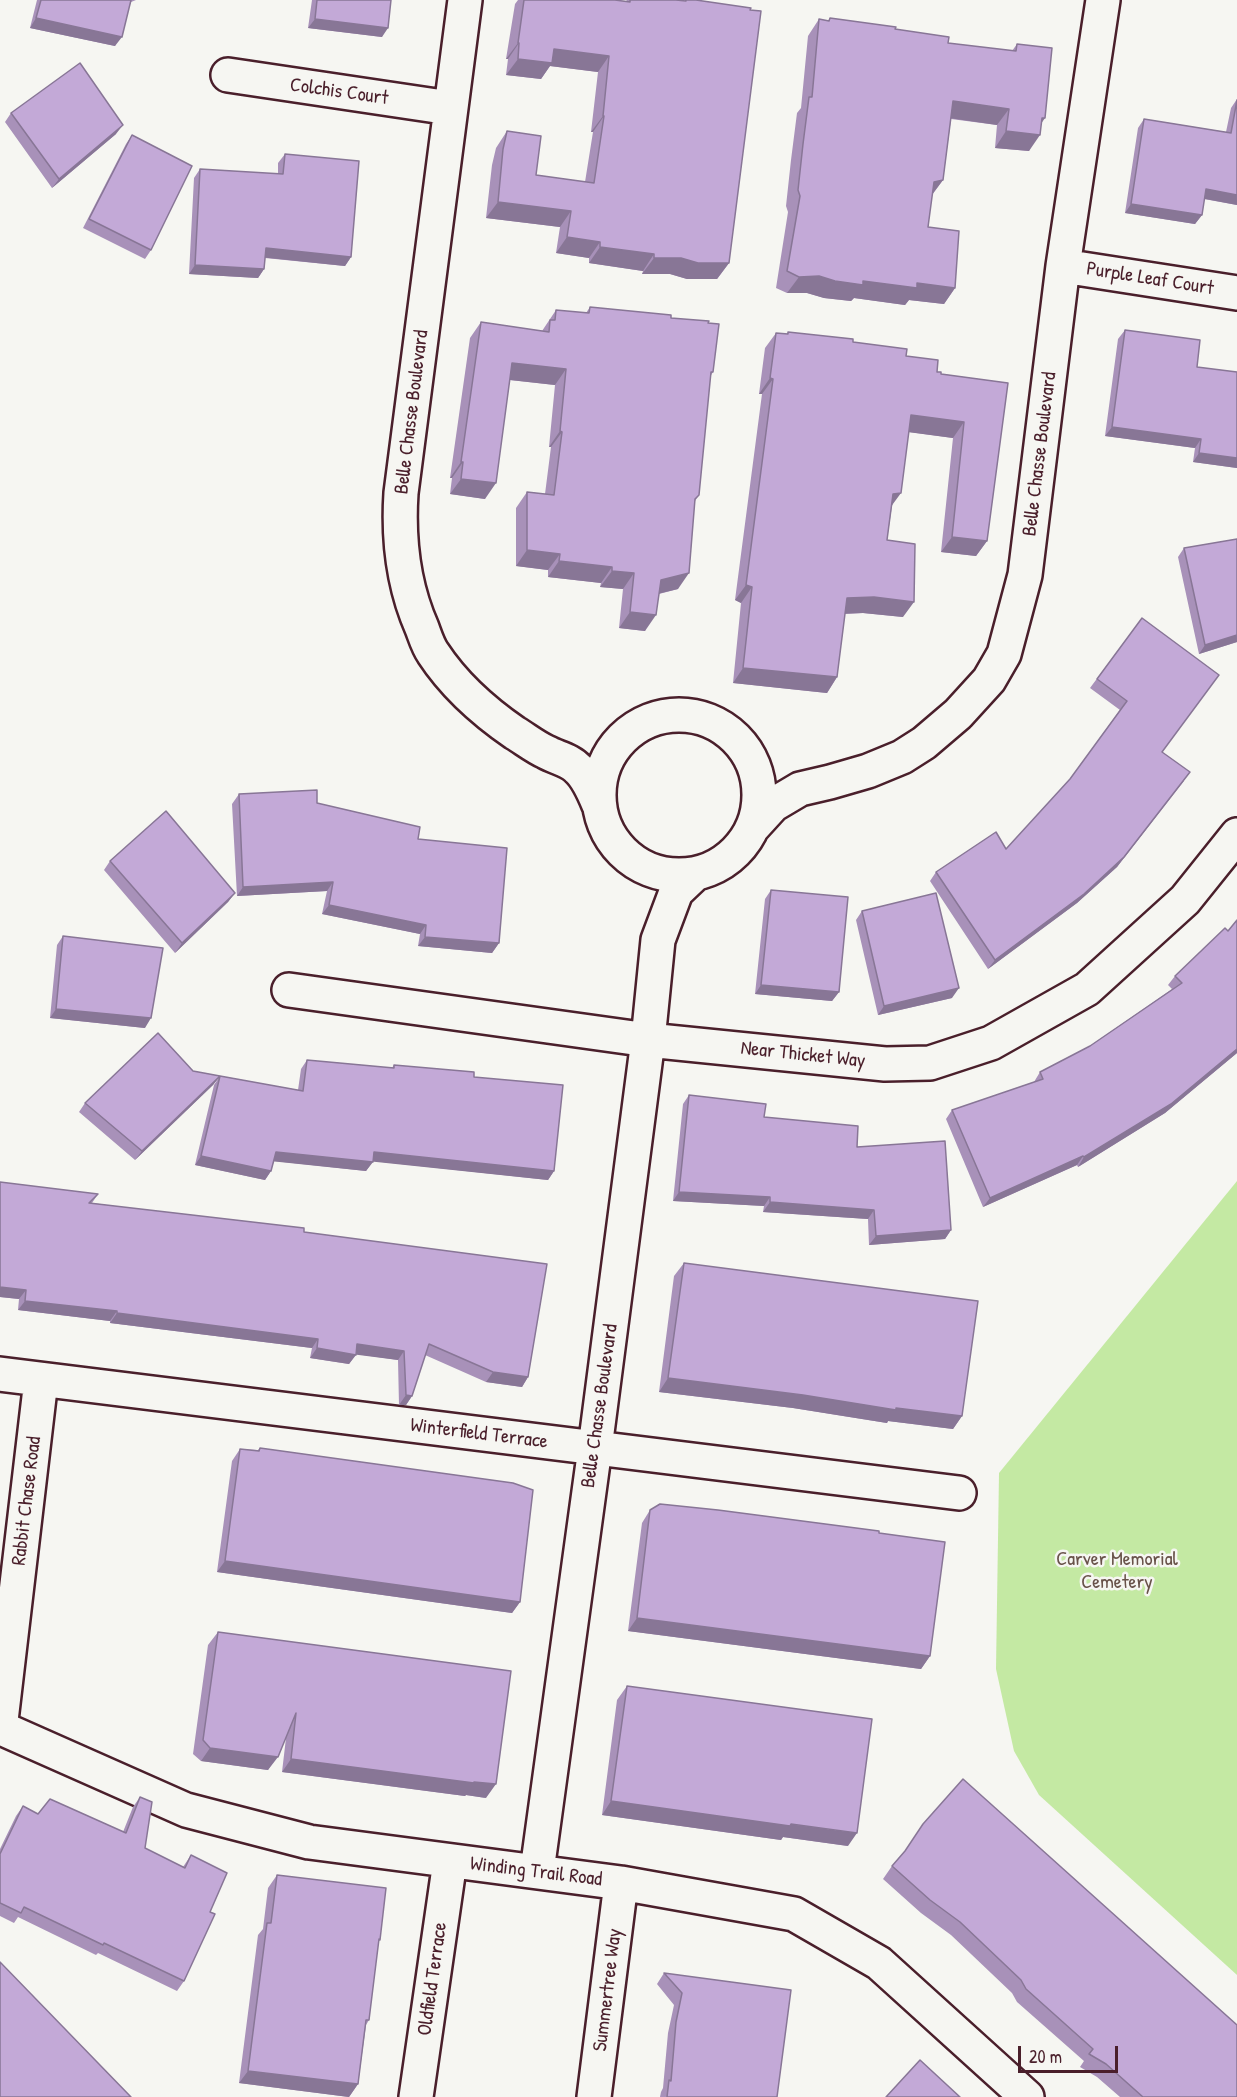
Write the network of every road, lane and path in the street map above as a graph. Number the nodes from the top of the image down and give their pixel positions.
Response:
1 (465, 0) edge
2 (1103, 0) edge
3 (228, 75) dead end
4 (450, 108) junction
5 (1063, 266) junction
6 (1237, 292) edge
7 (619, 745) junction
8 (562, 758) junction
9 (753, 763) junction
10 (800, 789) junction
11 (599, 805) junction
12 (752, 828) junction
13 (1237, 835) edge
14 (638, 863) junction
15 (695, 874) junction
16 (658, 940) junction
17 (289, 990) dead end
18 (648, 1040) junction
19 (0, 1374) edge
20 (40, 1380) junction
21 (595, 1448) junction
22 (959, 1493) dead end
23 (0, 1728) edge
24 (450, 1861) junction
25 (537, 1871) junction
26 (621, 1882) junction
27 (416, 2097) edge
28 (594, 2097) edge
29 (1027, 2097) edge

1 - 4 street, Belle Chasse Boulevard
2 - 5 street, Belle Chasse Boulevard
3 - 4 street, Colchis Court
4 - 8 street, Belle Chasse Boulevard
5 - 6 street, Purple Leaf Court
5 - 10 street, Belle Chasse Boulevard
7 - 8 street, Belle Chasse Boulevard
7 - 9 street, Belle Chasse Boulevard
7 - 11 street, Belle Chasse Boulevard
8 - 11 street, Belle Chasse Boulevard
9 - 10 street, Belle Chasse Boulevard
9 - 12 street, Belle Chasse Boulevard
10 - 12 street, Belle Chasse Boulevard
11 - 14 street, Belle Chasse Boulevard
12 - 15 street, Belle Chasse Boulevard
13 - 18 street, Near Thicket Way
14 - 15 street, Belle Chasse Boulevard
14 - 16 street, Belle Chasse Boulevard
15 - 16 street, Belle Chasse Boulevard
16 - 18 street, Belle Chasse Boulevard
17 - 18 street, Near Thicket Way
18 - 21 street, Belle Chasse Boulevard
19 - 20 street, Winterfield Terrace
20 - 21 street, Winterfield Terrace
20 - 23 street, Rabbit Chase Road
21 - 22 street, Winterfield Terrace
21 - 25 street, Belle Chasse Boulevard
23 - 24 street, Winding Trail Road
24 - 25 street, Winding Trail Road
24 - 27 street, Oldfield Terrace
25 - 26 street, Winding Trail Road
26 - 28 street, Summertree Way
26 - 29 street, Winding Trail Road

